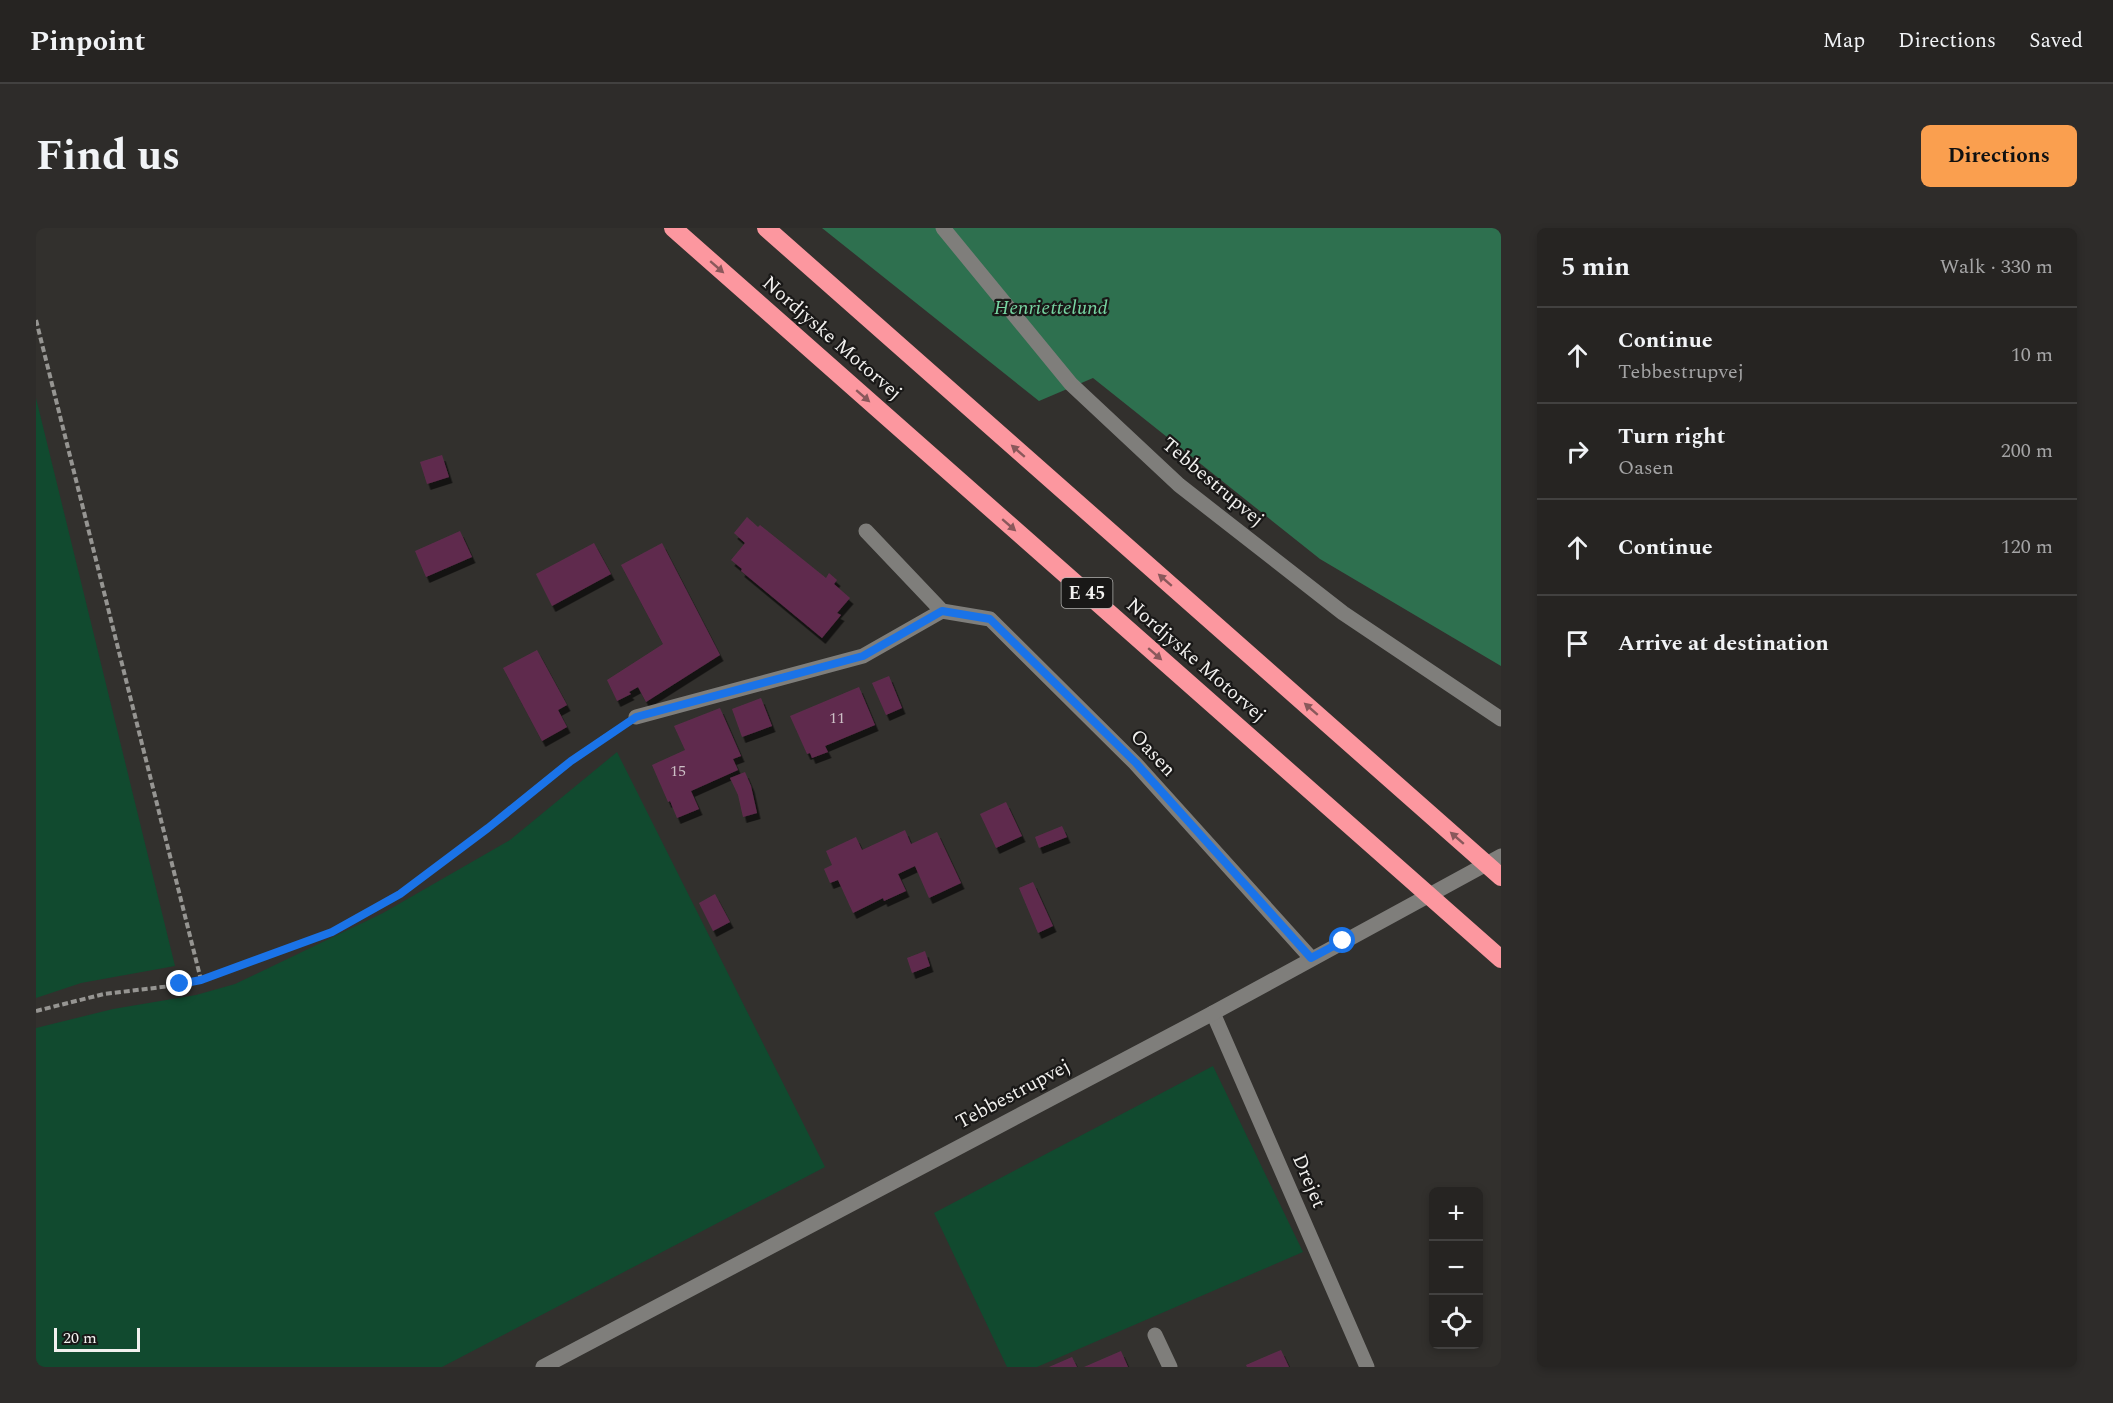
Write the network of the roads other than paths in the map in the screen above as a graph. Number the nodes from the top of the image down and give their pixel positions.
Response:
1 (673, 228) edge
2 (766, 228) edge
3 (943, 228) edge
4 (866, 531) dead end
5 (942, 611) junction
6 (636, 717) road end
7 (1501, 719) edge
8 (1501, 856) edge
9 (1501, 877) edge
10 (1311, 958) junction
11 (1501, 959) edge
12 (1213, 1013) junction
13 (1155, 1335) dead end
14 (543, 1367) edge
15 (1170, 1367) edge
16 (1367, 1367) edge

1 -> 11 highway, Nordjyske Motorvej / E 45
9 -> 2 highway, Nordjyske Motorvej
3 - 7 street, Tebbestrupvej
4 - 5 street
5 - 6 street
5 - 10 street, Oasen
8 - 10 street, Tebbestrupvej
10 - 12 street, Tebbestrupvej
12 - 14 street, Tebbestrupvej
12 - 16 street, Drejet
13 - 15 street

